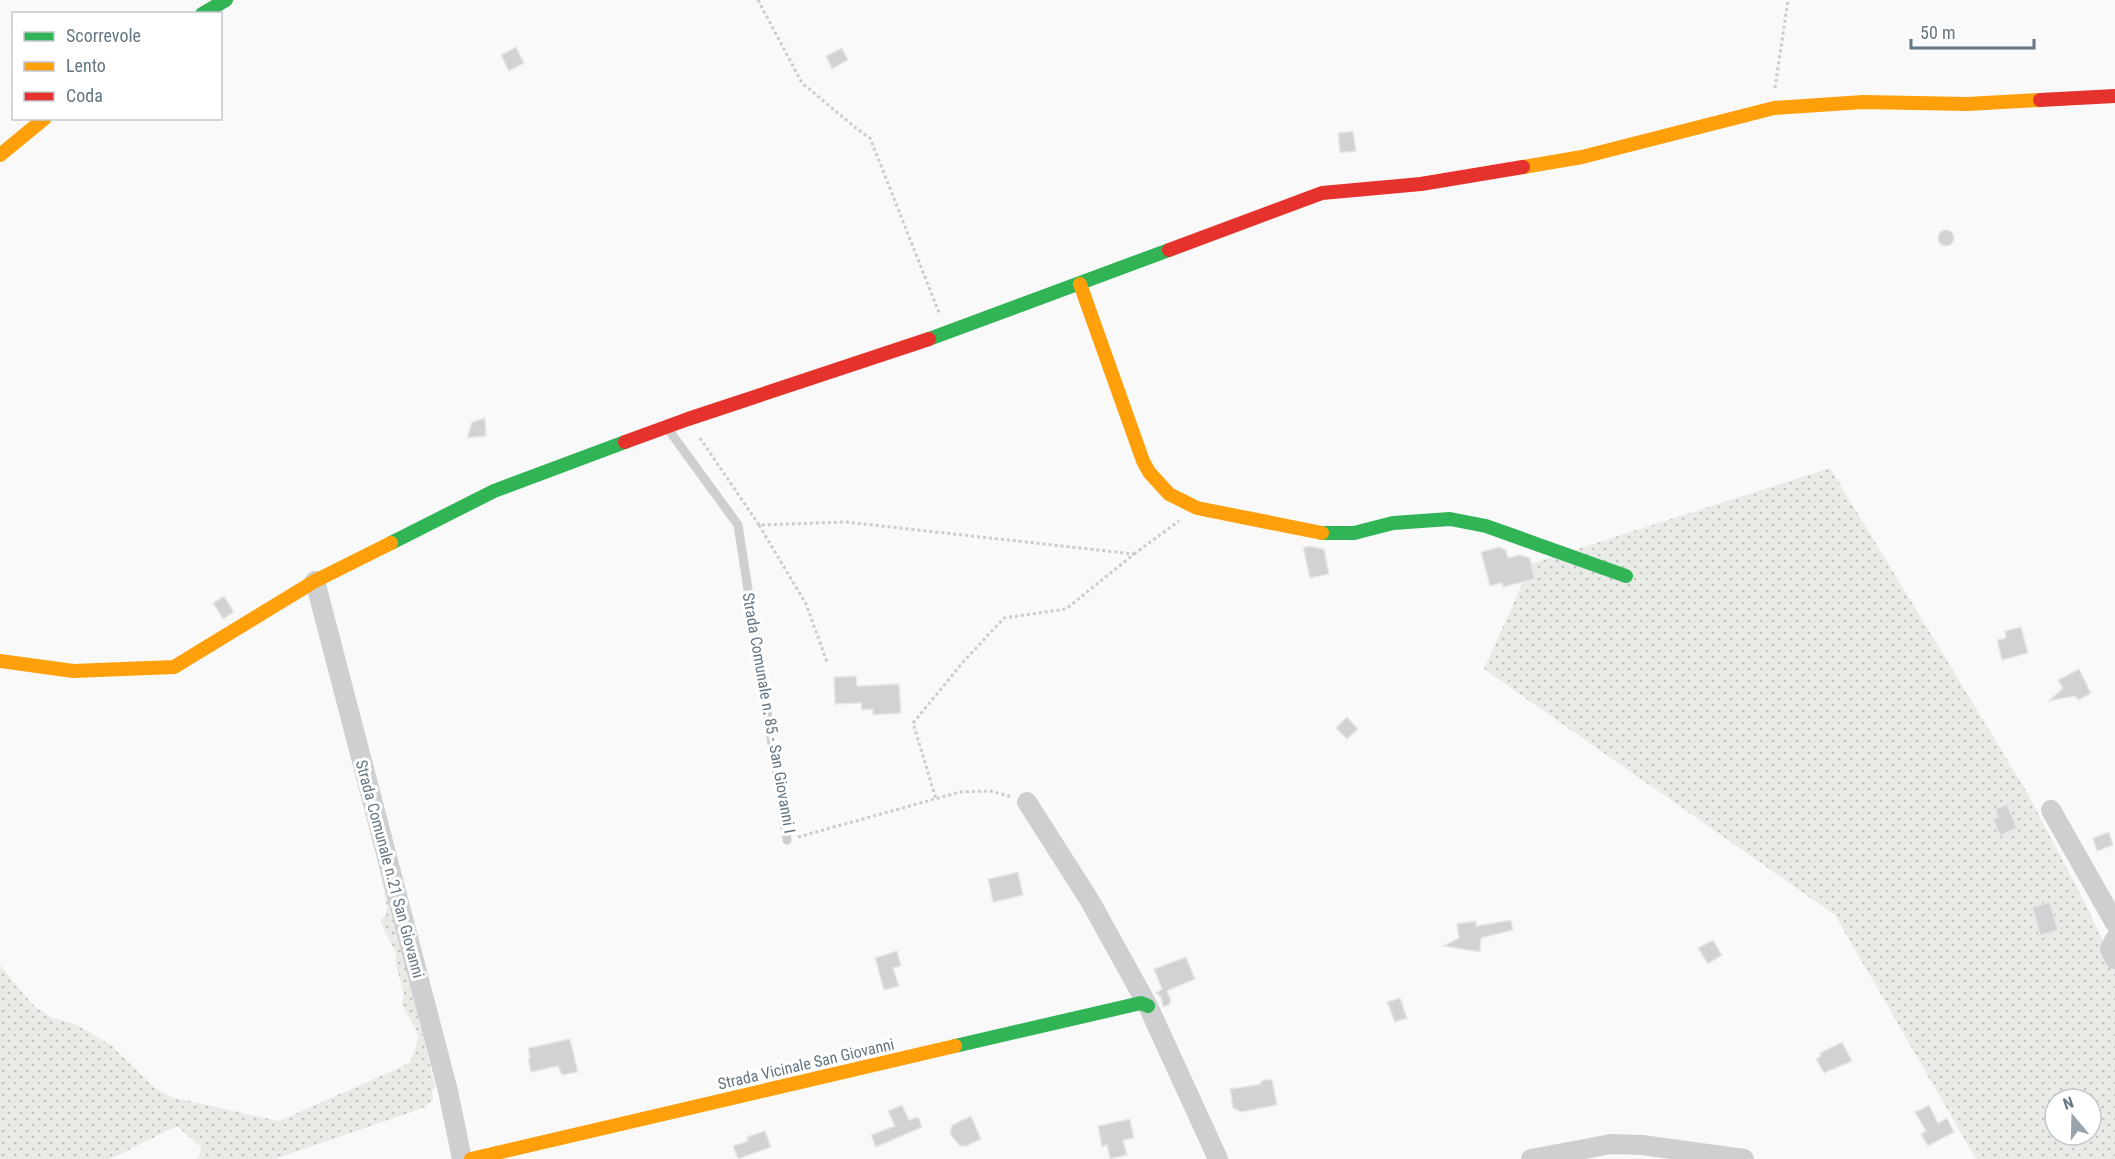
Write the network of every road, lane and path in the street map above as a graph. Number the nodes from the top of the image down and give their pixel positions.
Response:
1 (226, 0) edge
2 (758, 0) edge
3 (1788, 0) edge
4 (205, 12) edge
5 (2115, 96) edge
6 (1774, 108) junction
7 (43, 120) edge
8 (0, 155) edge
9 (1080, 284) junction
10 (945, 334) junction
11 (687, 419) junction
12 (667, 428) junction
13 (1197, 508) junction
14 (759, 525) junction
15 (1134, 554) junction
16 (1626, 576) dead end
17 (315, 581) junction
18 (0, 661) edge
19 (826, 662) dead end
20 (936, 799) junction
21 (1027, 802) joint
22 (2051, 810) dead end
23 (788, 840) joint
24 (2115, 923) edge
25 (2115, 939) edge
26 (2115, 959) edge
27 (1148, 1006) junction
28 (462, 1159) edge
29 (471, 1159) edge
30 (1218, 1159) edge
31 (1531, 1159) edge
32 (1744, 1159) edge

1 - 4 street
2 - 10 path
3 - 6 path
5 - 6 street
6 - 9 street
7 - 8 street
9 - 10 street
9 - 13 street
10 - 11 street
11 - 12 street
11 - 14 path
12 - 17 street
12 - 23 lane, Strada Comunale n. 85 - San Giovanni I
13 - 15 path
13 - 16 street
14 - 15 path
14 - 19 path
15 - 20 path
17 - 18 street
17 - 28 street, Strada Comunale n.21 San Giovanni
20 - 21 path, Strada Comunale n. 85 - San Giovanni I
20 - 23 path, Strada Comunale n. 85 - San Giovanni I
21 - 27 street
22 - 24 street
25 - 26 street
27 - 29 street, Strada Vicinale San Giovanni
27 - 30 street
31 - 32 street

